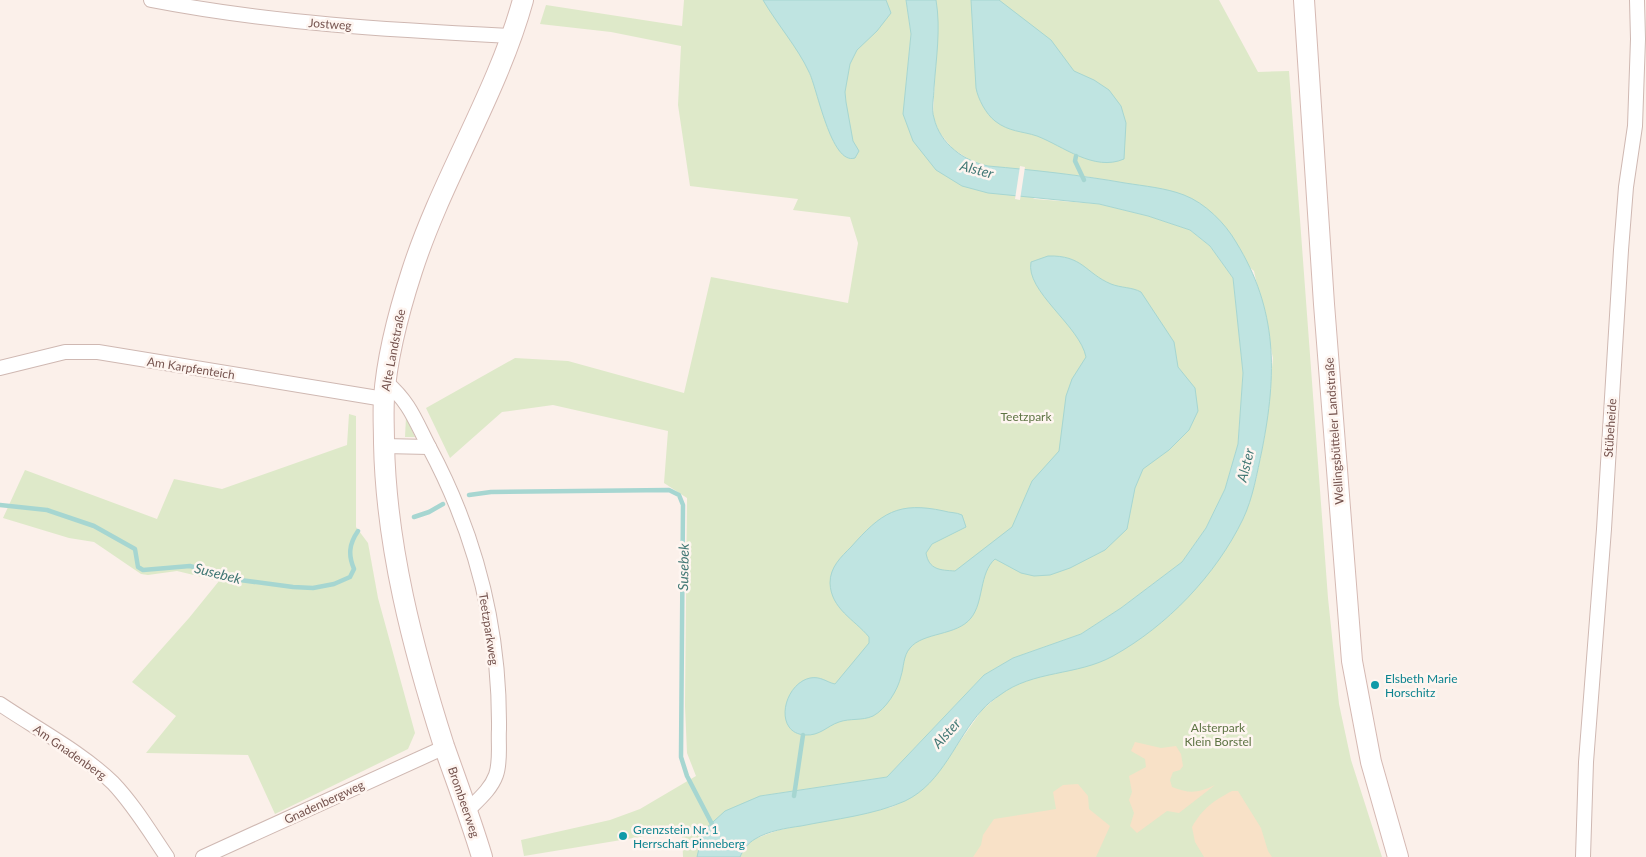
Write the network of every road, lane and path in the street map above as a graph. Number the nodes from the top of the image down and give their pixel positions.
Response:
1 (150, 0) edge
2 (522, 0) edge
3 (1304, 0) edge
4 (1637, 0) edge
5 (511, 36) junction
6 (0, 368) edge
7 (385, 391) junction
8 (384, 446) junction
9 (429, 447) junction
10 (0, 704) edge
11 (445, 747) junction
12 (468, 810) junction
13 (167, 857) edge
14 (203, 857) edge
15 (482, 857) edge
16 (1398, 857) edge
17 (1583, 857) edge

1 - 5 street, Jostweg
2 - 5 main road, Alte Landstraße
3 - 16 main road, Wellingsbütteler Landstraße
4 - 17 street, Stübeheide
5 - 7 main road, Alte Landstraße
6 - 7 street, Am Karpfenteich
7 - 8 main road, Alte Landstraße
7 - 9 street, Teetzparkweg
8 - 9 street
8 - 11 main road, Alte Landstraße
9 - 12 street, Teetzparkweg
10 - 13 street, Am Gnadenberg
11 - 12 main road, Brombeerweg
11 - 14 street, Gnadenbergweg
12 - 15 main road, Brombeerweg

